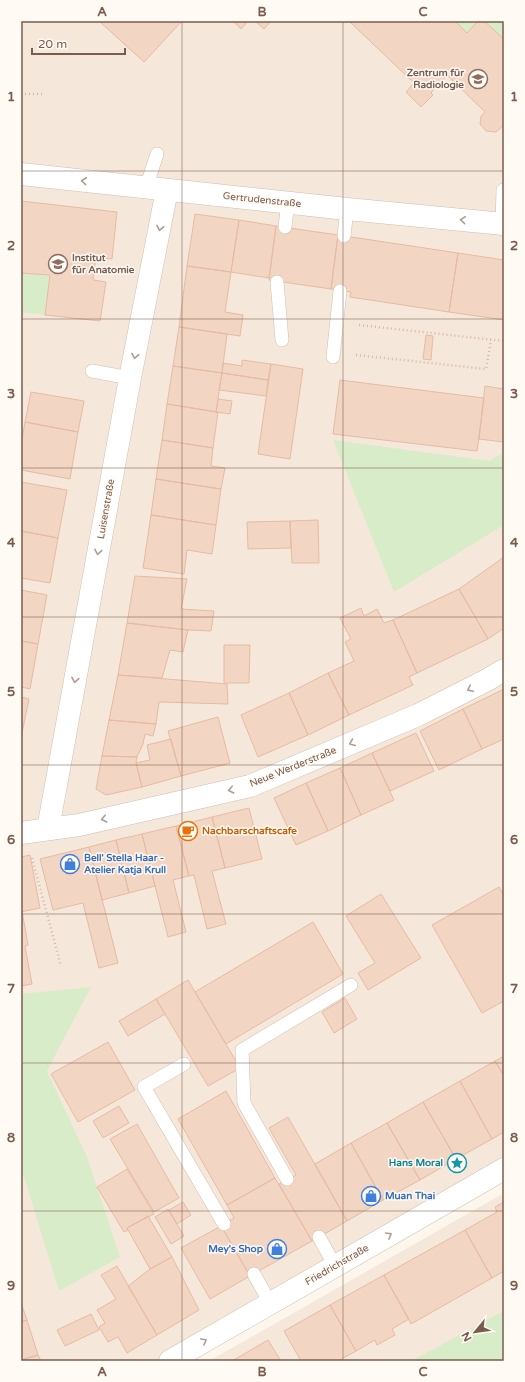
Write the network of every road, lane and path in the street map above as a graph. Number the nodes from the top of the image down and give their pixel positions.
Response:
1 (21, 94) edge
2 (44, 94) dead end
3 (157, 154) dead end
4 (21, 174) edge
5 (146, 188) junction
6 (167, 190) junction
7 (503, 190) edge
8 (288, 202) junction
9 (347, 210) junction
10 (503, 224) edge
11 (285, 227) dead end
12 (344, 236) dead end
13 (277, 282) dead end
14 (340, 291) dead end
15 (357, 325) dead end
16 (282, 340) dead end
17 (491, 340) junction
18 (504, 341) edge
19 (354, 355) dead end
20 (333, 357) dead end
21 (92, 371) dead end
22 (130, 378) junction
23 (504, 670) edge
24 (48, 829) junction
25 (23, 832) edge
26 (61, 966) dead end
27 (351, 985) dead end
28 (184, 1064) dead end
29 (504, 1169) edge
30 (288, 1179) dead end
31 (224, 1224) dead end
32 (319, 1237) dead end
33 (335, 1266) junction
34 (254, 1274) dead end
35 (270, 1303) junction
36 (170, 1361) edge

1 - 2 path
3 - 5 lane
5 -> 4 street, Gertrudenstraße
5 - 6 street, Gertrudenstraße
6 - 8 street, Gertrudenstraße
6 -> 22 street, Luisenstraße
7 - 10 lane
8 - 9 street, Gertrudenstraße
8 - 11 lane
10 -> 9 street, Gertrudenstraße
9 - 12 lane
13 - 16 lane
14 - 20 lane
15 - 17 path
17 - 18 path
17 - 19 path
21 - 22 lane
22 -> 24 street, Luisenstraße
23 -> 24 street, Neue Werderstraße
24 - 25 street, Neue Werderstraße
25 - 26 path
27 - 30 lane
28 - 31 lane
33 -> 29 street, Friedrichstraße
32 - 33 lane
33 - 35 street, Friedrichstraße
34 - 35 lane
36 -> 35 street, Friedrichstraße

